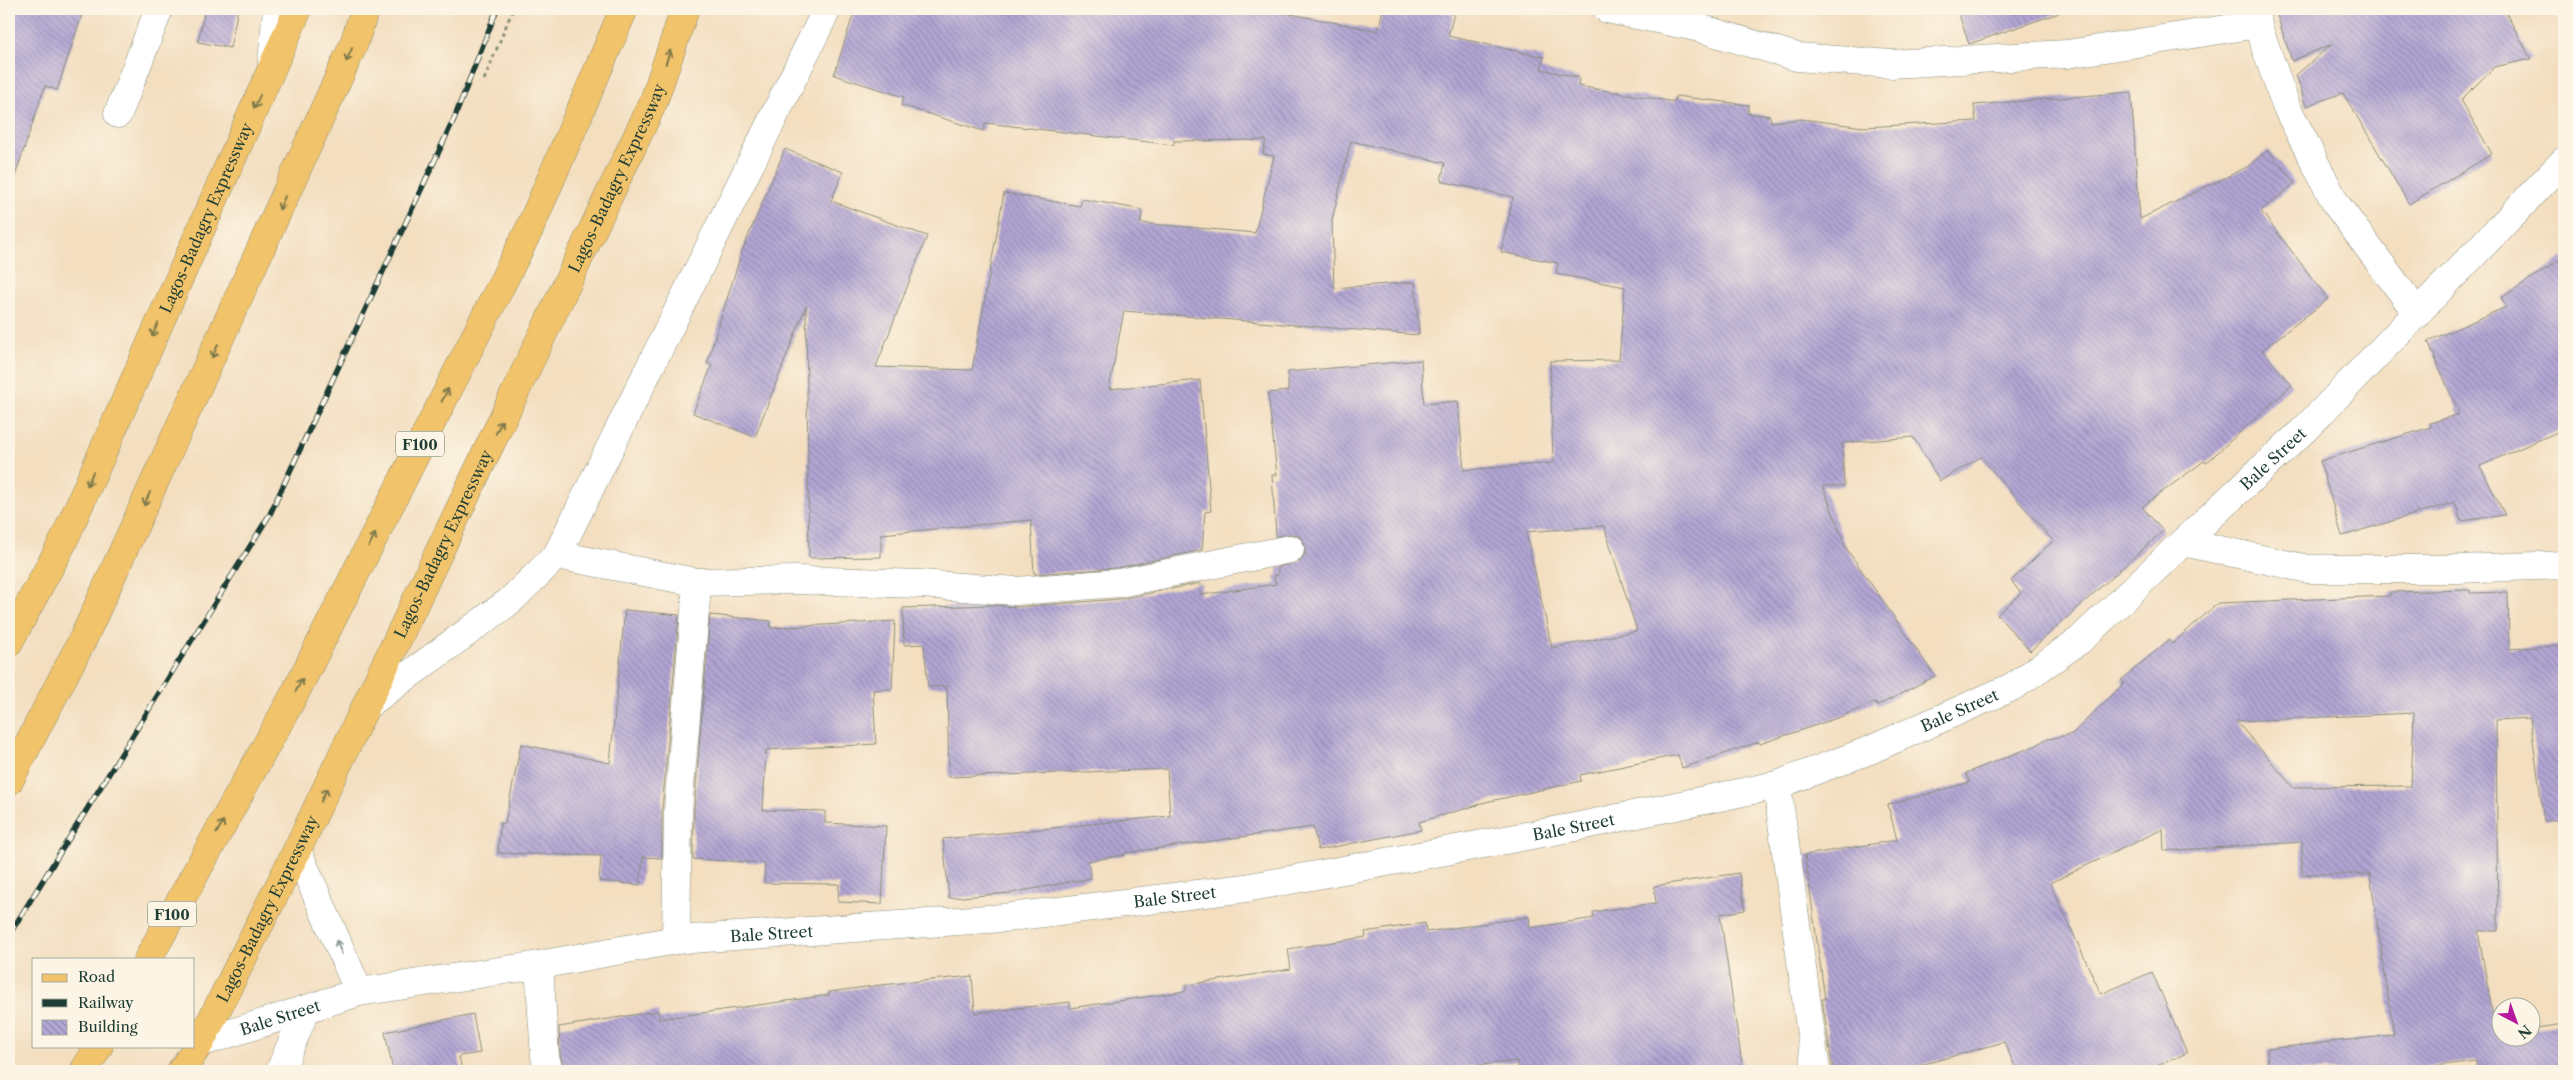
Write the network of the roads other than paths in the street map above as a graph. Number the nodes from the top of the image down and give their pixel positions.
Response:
1 (159, 9) edge
2 (277, 9) edge
3 (298, 9) edge
4 (365, 9) edge
5 (624, 9) edge
6 (685, 9) edge
7 (827, 9) edge
8 (1607, 9) edge
9 (2255, 16) edge
10 (1693, 18) edge
11 (272, 70) junction
12 (118, 114) dead end
13 (2564, 161) edge
14 (2418, 314) junction
15 (2182, 542) junction
16 (1290, 549) dead end
17 (557, 554) junction
18 (2564, 565) edge
19 (695, 582) junction
20 (9, 642) edge
21 (366, 706) junction
22 (9, 781) edge
23 (1777, 785) junction
24 (297, 850) junction
25 (676, 940) junction
26 (149, 958) edge
27 (539, 965) junction
28 (358, 992) junction
29 (306, 1008) junction
30 (200, 1043) junction
31 (98, 1048) edge
32 (84, 1071) edge
33 (181, 1071) edge
34 (280, 1071) edge
35 (549, 1071) edge
36 (1816, 1071) edge

1 - 12 street
2 - 11 street
3 - 11 main road, Lagos-Badagry Expressway
4 -> 22 main road
26 -> 5 main road, F100
21 -> 6 main road, Lagos-Badagry Expressway
7 - 17 street
8 - 10 street
9 - 10 street
9 - 14 street
11 -> 20 main road, Lagos-Badagry Expressway
13 - 14 street, Bale Street
14 - 15 street, Bale Street
15 - 18 street
15 - 23 street, Bale Street
16 - 19 street
17 - 19 street
17 - 21 street
19 - 25 street
24 -> 21 main road, Lagos-Badagry Expressway
23 - 25 street, Bale Street
23 - 36 street
28 -> 24 street
24 - 30 main road, Lagos-Badagry Expressway
25 - 27 street, Bale Street
27 - 28 street, Bale Street
27 - 35 street
28 - 29 street, Bale Street
29 - 30 street, Bale Street
29 - 34 street
30 - 33 main road, Lagos-Badagry Expressway
31 - 32 main road

